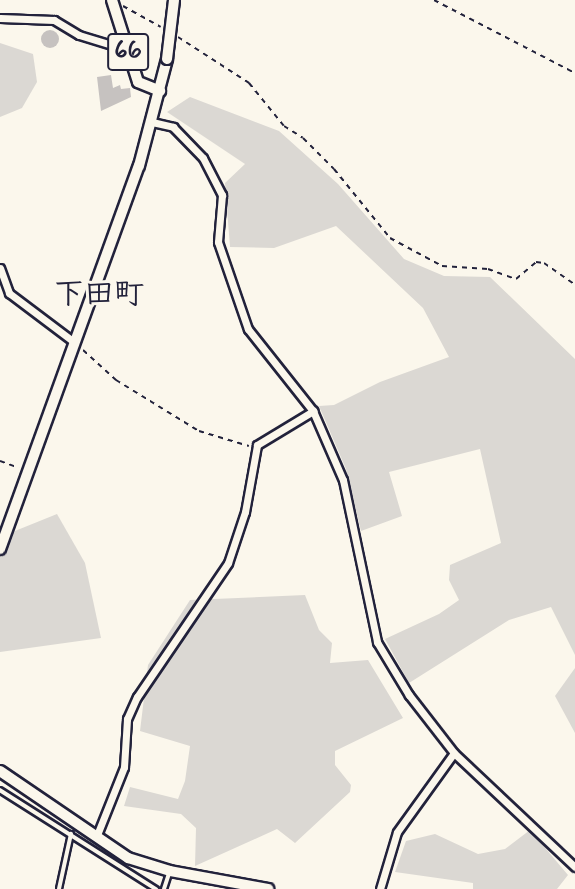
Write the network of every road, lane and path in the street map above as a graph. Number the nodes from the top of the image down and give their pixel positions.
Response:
1 (112, 0) edge
2 (122, 0) edge
3 (174, 0) edge
4 (435, 0) edge
5 (0, 18) edge
6 (166, 30) dead end
7 (176, 36) dead end
8 (128, 50) junction
9 (575, 73) edge
10 (160, 91) junction
11 (152, 122) junction
12 (0, 268) edge
13 (575, 285) edge
14 (75, 342) junction
15 (313, 411) junction
16 (257, 445) junction
17 (0, 461) edge
18 (28, 471) junction
19 (0, 549) edge
20 (454, 753) junction
21 (0, 771) edge
22 (0, 790) edge
23 (71, 834) junction
24 (97, 835) junction
25 (575, 867) edge
26 (170, 871) junction
27 (59, 889) edge
28 (156, 889) edge
29 (164, 889) edge
30 (268, 889) edge
31 (380, 889) edge

1 - 8 main road, 66
2 - 6 path
3 - 10 main road, 66, bridge
4 - 9 path
5 - 8 street
7 - 13 path
8 - 10 main road, 66
10 - 11 main road, 66
11 - 14 main road, 66
11 - 15 street
12 - 14 street
14 - 16 path
14 - 18 main road, 66
15 - 16 street
15 - 20 street
16 - 24 street
17 - 18 path
18 - 19 main road, 66
20 - 25 street
20 - 31 street
21 - 24 street
22 - 23 lane
23 - 27 lane
23 - 28 lane
24 - 26 street
26 - 29 lane
26 - 30 street

